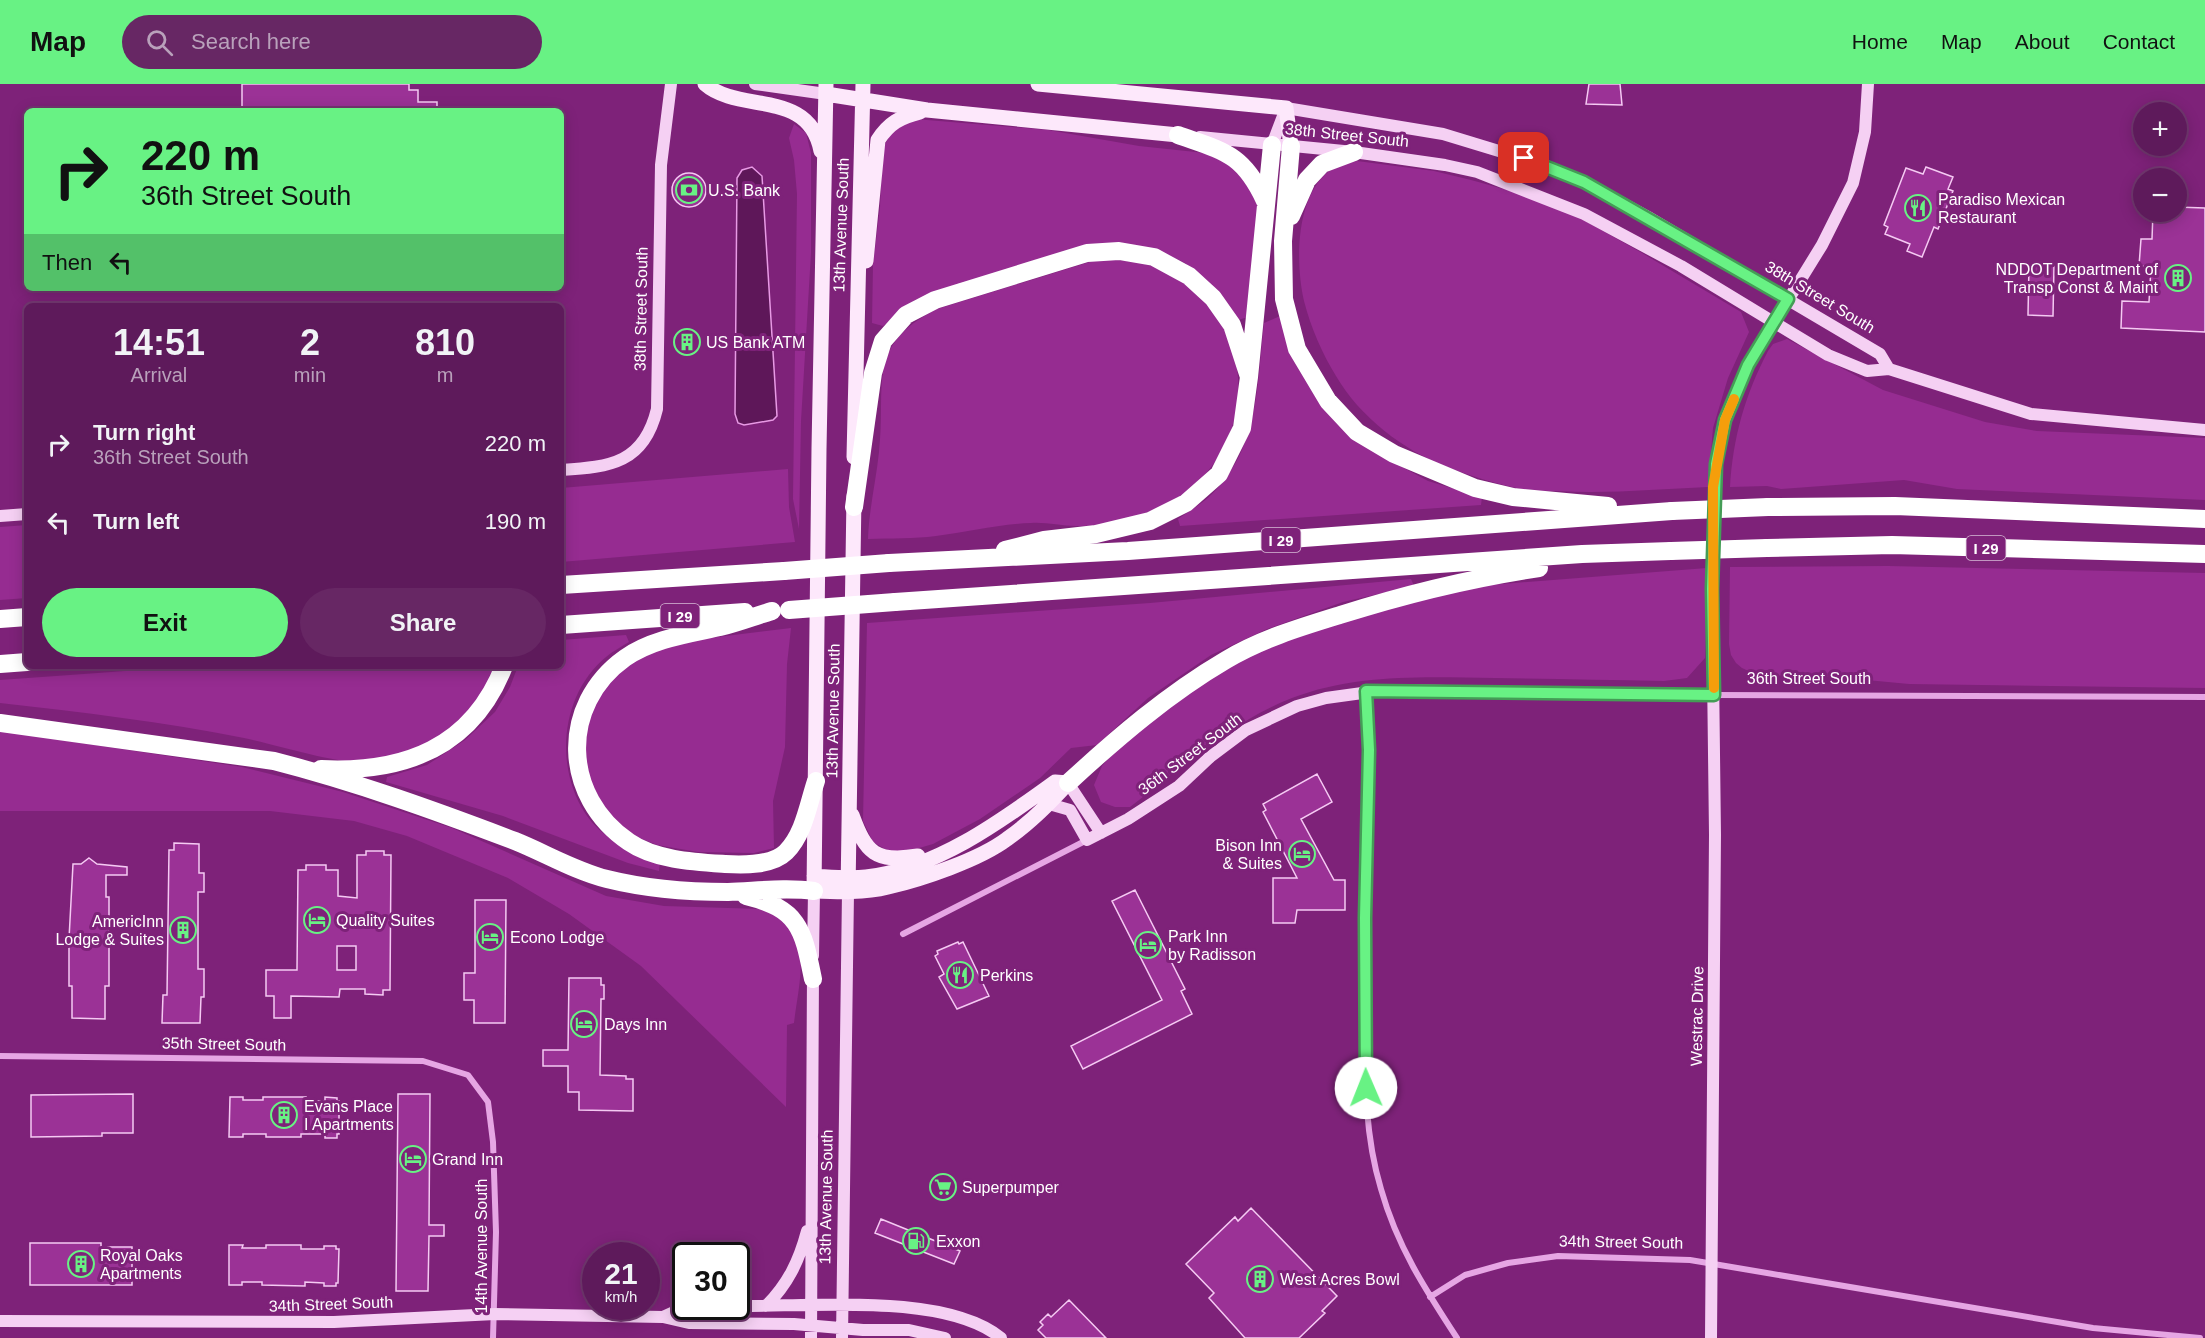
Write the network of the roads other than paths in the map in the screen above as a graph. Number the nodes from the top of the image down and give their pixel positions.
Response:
1 (671, 84) edge
2 (705, 84) edge
3 (755, 84) edge
4 (863, 84) edge
5 (1038, 84) edge
6 (1868, 84) edge
7 (826, 89) edge
8 (862, 100) junction
9 (1286, 108) junction
10 (927, 110) junction
11 (1178, 135) junction
12 (1272, 145) junction
13 (1291, 146) junction
14 (1354, 152) junction
15 (824, 167) junction
16 (1265, 202) junction
17 (1283, 241) junction
18 (1788, 299) junction
19 (857, 317) junction
20 (1774, 322) junction
21 (1889, 369) junction
22 (1249, 376) junction
23 (2205, 430) edge
24 (564, 470) edge
25 (854, 507) junction
26 (1665, 511) junction
27 (24, 514) edge
28 (0, 516) edge
29 (2205, 519) edge
30 (1582, 554) junction
31 (2205, 554) edge
32 (966, 560) junction
33 (564, 584) edge
34 (780, 610) junction
35 (24, 617) edge
36 (0, 619) edge
37 (566, 624) edge
38 (24, 662) edge
39 (0, 664) edge
40 (503, 669) edge
41 (1366, 691) junction
42 (1714, 695) junction
43 (2205, 697) edge
44 (0, 723) edge
45 (298, 767) junction
46 (816, 782) junction
47 (1068, 783) junction
48 (849, 804) junction
49 (1049, 804) junction
50 (1101, 832) junction
51 (1087, 840) junction
52 (944, 851) junction
53 (814, 884) junction
54 (848, 884) junction
55 (726, 892) junction
56 (903, 934) dead end
57 (813, 979) junction
58 (0, 1056) edge
59 (446, 1067) joint
60 (811, 1216) junction
61 (1711, 1263) junction
62 (1430, 1297) junction
63 (811, 1304) junction
64 (843, 1305) junction
65 (750, 1306) edge
66 (766, 1306) junction
67 (672, 1313) edge
68 (495, 1314) junction
69 (663, 1317) junction
70 (0, 1322) edge
71 (811, 1332) edge
72 (843, 1333) edge
73 (493, 1338) edge
74 (945, 1338) edge
75 (1001, 1338) edge
76 (1457, 1338) edge
77 (1711, 1338) edge
78 (2200, 1338) edge

1 - 24 street, 38th Street South
2 - 15 main road
3 - 7 street, 38th Street South
4 - 8 main road, 13th Avenue South
5 - 9 main road, 38th Street South
6 - 18 street, Westrac Drive
7 - 8 main road, 38th Street South
7 - 15 main road, 13th Avenue South
8 - 10 main road, 38th Street South
8 - 19 main road, 13th Avenue South
9 - 12 street
9 - 13 main road
9 - 18 street, 38th Street South
10 - 11 main road, 38th Street South
10 - 19 main road
11 - 12 street, 38th Street South
11 - 16 highway
12 - 13 street, 38th Street South
12 - 16 highway
13 - 14 street, 38th Street South
13 - 17 highway
14 - 17 highway
14 - 20 street, 38th Street South
15 - 46 main road, 13th Avenue South
16 - 22 highway
17 - 26 highway
18 - 20 street, Westrac Drive
18 - 21 street, 38th Street South
19 - 25 main road, 13th Avenue South
20 - 21 street, 38th Street South
20 - 42 street, Westrac Drive
21 - 23 street, 38th Street South
22 - 25 highway
22 - 32 highway
25 - 48 main road, 13th Avenue South
26 - 29 highway, I 29, bridge
26 - 32 highway, I 29
27 - 28 street
30 - 31 highway, I 29, bridge
30 - 34 highway, I 29, bridge
30 - 47 highway
32 - 33 highway, I 29, bridge
34 - 37 highway, I 29
34 - 46 highway
35 - 36 highway
38 - 39 highway
40 - 45 highway
41 - 42 street, 36th Street South
41 - 50 street, 36th Street South
41 - 62 street
42 - 43 street, 36th Street South
42 - 61 street, Westrac Drive
44 - 45 highway
45 - 55 highway
46 - 53 main road, 13th Avenue South
47 - 49 main road
47 - 50 street
47 - 52 main road
48 - 52 main road
48 - 54 main road, 13th Avenue South
49 - 51 street
49 - 54 main road
50 - 51 street, 36th Street South
51 - 56 street, 36th Street South
52 - 54 main road
53 - 54 main road
53 - 55 highway
53 - 57 street, 13th Avenue South
54 - 64 street, 13th Avenue South
55 - 57 highway
57 - 60 street, 13th Avenue South
58 - 59 street, 35th Street South
59 - 68 street, 14th Avenue South
60 - 63 street, 13th Avenue South
60 - 66 street
61 - 62 street, 34th Street South
61 - 77 street, Westrac Drive
61 - 78 street, 34th Street South
62 - 76 street
63 - 64 street
63 - 66 street
63 - 71 street, 13th Avenue South
64 - 72 street, 13th Avenue South
64 - 75 street
65 - 66 street
67 - 69 street, 34th Street South
68 - 69 street, 34th Street South
68 - 70 street, 34th Street South
68 - 73 street, 14th Avenue South
69 - 71 street, 34th Street South
71 - 72 street, 34th Street South
72 - 74 street, 34th Street South

